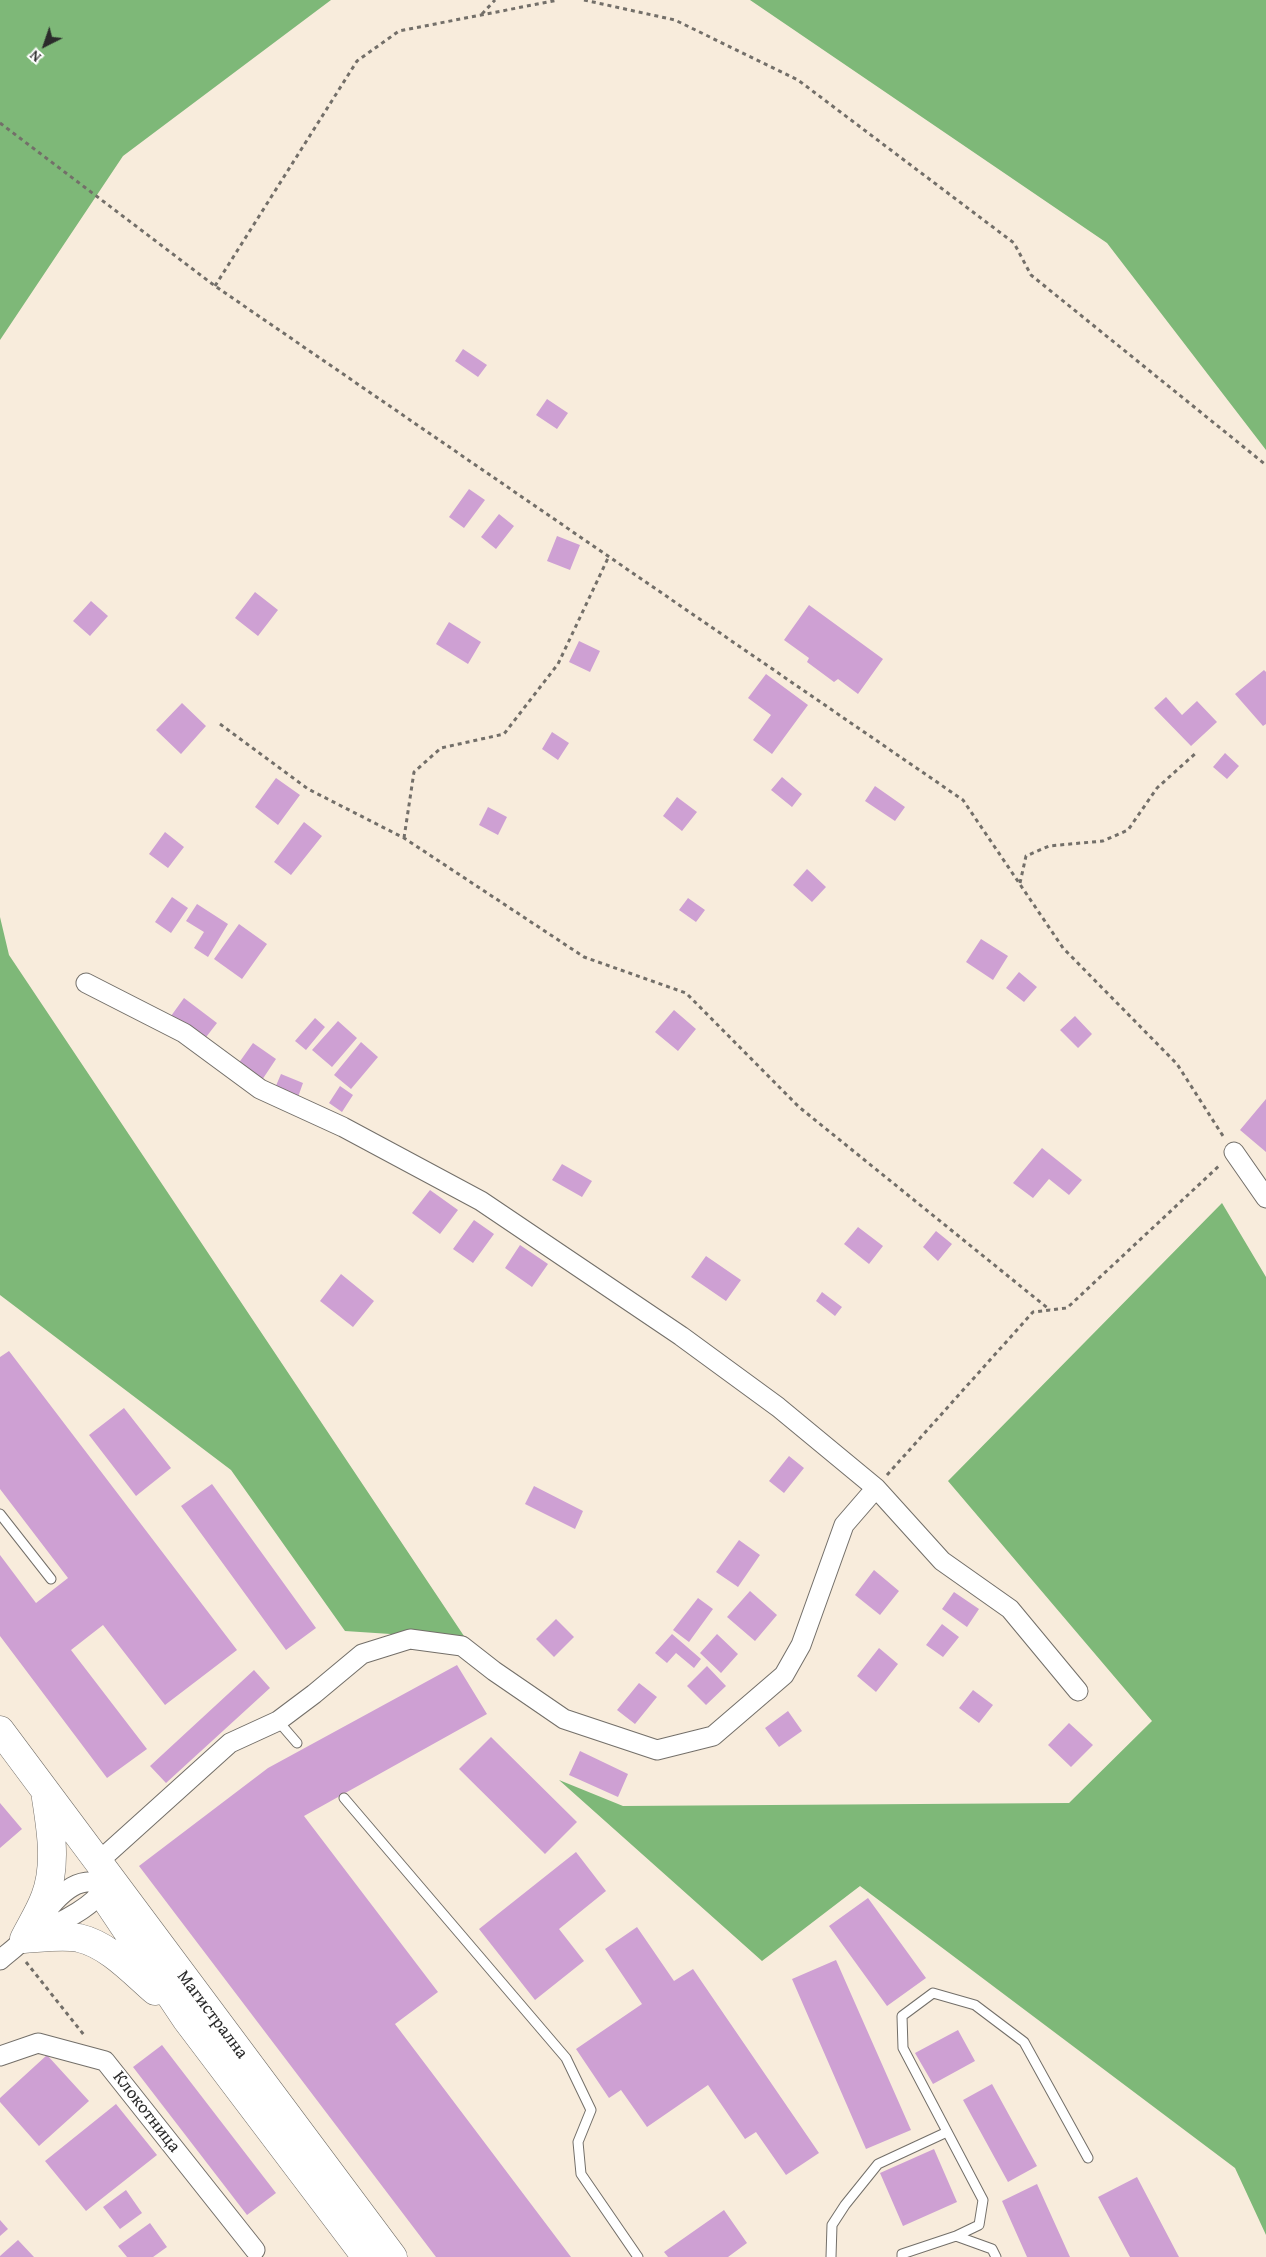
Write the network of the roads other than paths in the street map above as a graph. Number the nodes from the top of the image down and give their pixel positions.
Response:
1 (86, 983) dead end
2 (1234, 1152) road end
3 (1266, 1198) edge
4 (876, 1488) junction
5 (0, 1515) edge
6 (51, 1579) dead end
7 (1078, 1691) dead end
8 (278, 1721) junction
9 (0, 1730) edge
10 (298, 1743) dead end
11 (31, 1772) junction
12 (46, 1798) junction
13 (344, 1798) dead end
14 (104, 1880) junction
15 (19, 1943) junction
16 (0, 1960) edge
17 (186, 2019) junction
18 (0, 2056) edge
19 (947, 2132) junction
20 (1088, 2158) dead end
21 (956, 2236) junction
22 (254, 2250) dead end
23 (358, 2251) edge
24 (392, 2257) edge
25 (638, 2257) edge
26 (831, 2257) edge
27 (902, 2257) edge
28 (996, 2257) edge

1 - 4 street
2 - 3 street
4 - 7 street
4 - 8 street
5 - 6 lane
8 - 10 lane
8 - 14 street
9 - 11 main road, Магистрална
11 - 12 main road, Магистрална
11 - 14 main road, Магистрална
12 - 14 main road, Магистрална
12 - 15 main road
13 - 25 lane
14 - 15 street
14 - 15 street
14 - 17 main road, Магистрална
14 - 24 main road, Магистрална
15 - 16 street
15 - 17 main road
17 - 23 main road, Магистрална
18 - 22 street, Клокотница
19 - 20 lane
19 - 21 lane
19 - 26 lane
21 - 27 lane
21 - 28 lane

